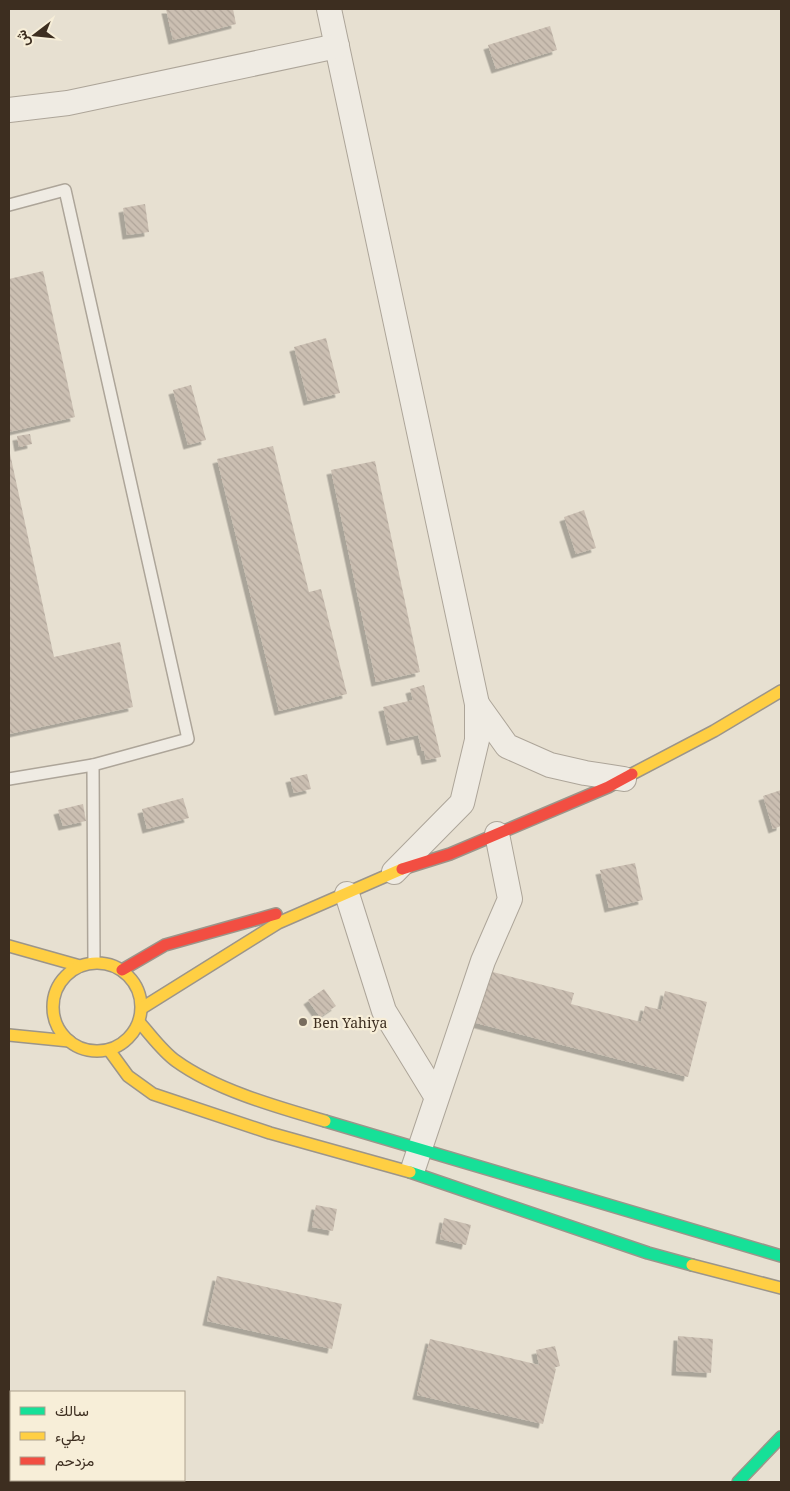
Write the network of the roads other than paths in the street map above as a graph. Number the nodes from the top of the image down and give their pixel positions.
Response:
1 (329, 9) edge
2 (337, 46) junction
3 (9, 110) edge
4 (9, 204) edge
5 (781, 691) edge
6 (477, 704) junction
7 (93, 765) junction
8 (9, 779) edge
9 (624, 779) junction
10 (497, 834) junction
11 (394, 872) junction
12 (347, 894) junction
13 (9, 946) edge
14 (94, 962) junction
15 (80, 966) junction
16 (122, 970) junction
17 (142, 1008) junction
18 (139, 1022) junction
19 (9, 1035) edge
20 (69, 1041) junction
21 (109, 1050) junction
22 (436, 1096) junction
23 (418, 1150) junction
24 (412, 1172) junction
25 (781, 1256) edge
26 (781, 1288) edge
27 (781, 1437) edge
28 (738, 1482) edge

1 - 2 street
2 - 3 street
2 - 6 street
4 - 7 lane
5 - 9 main road
6 - 9 street
6 - 11 street
7 - 8 lane
7 - 14 lane
9 - 10 main road
10 - 11 main road
10 - 22 street
11 - 12 main road
12 - 16 main road
12 - 17 main road
12 - 22 street
13 - 15 main road
14 - 15 main road
14 - 16 main road
15 - 20 main road
16 - 17 main road
17 - 18 main road
18 - 21 main road
18 - 23 main road
19 - 20 main road
20 - 21 main road
21 - 24 main road
22 - 23 street
23 - 24 street
23 - 25 main road
24 - 26 main road
27 - 28 main road

